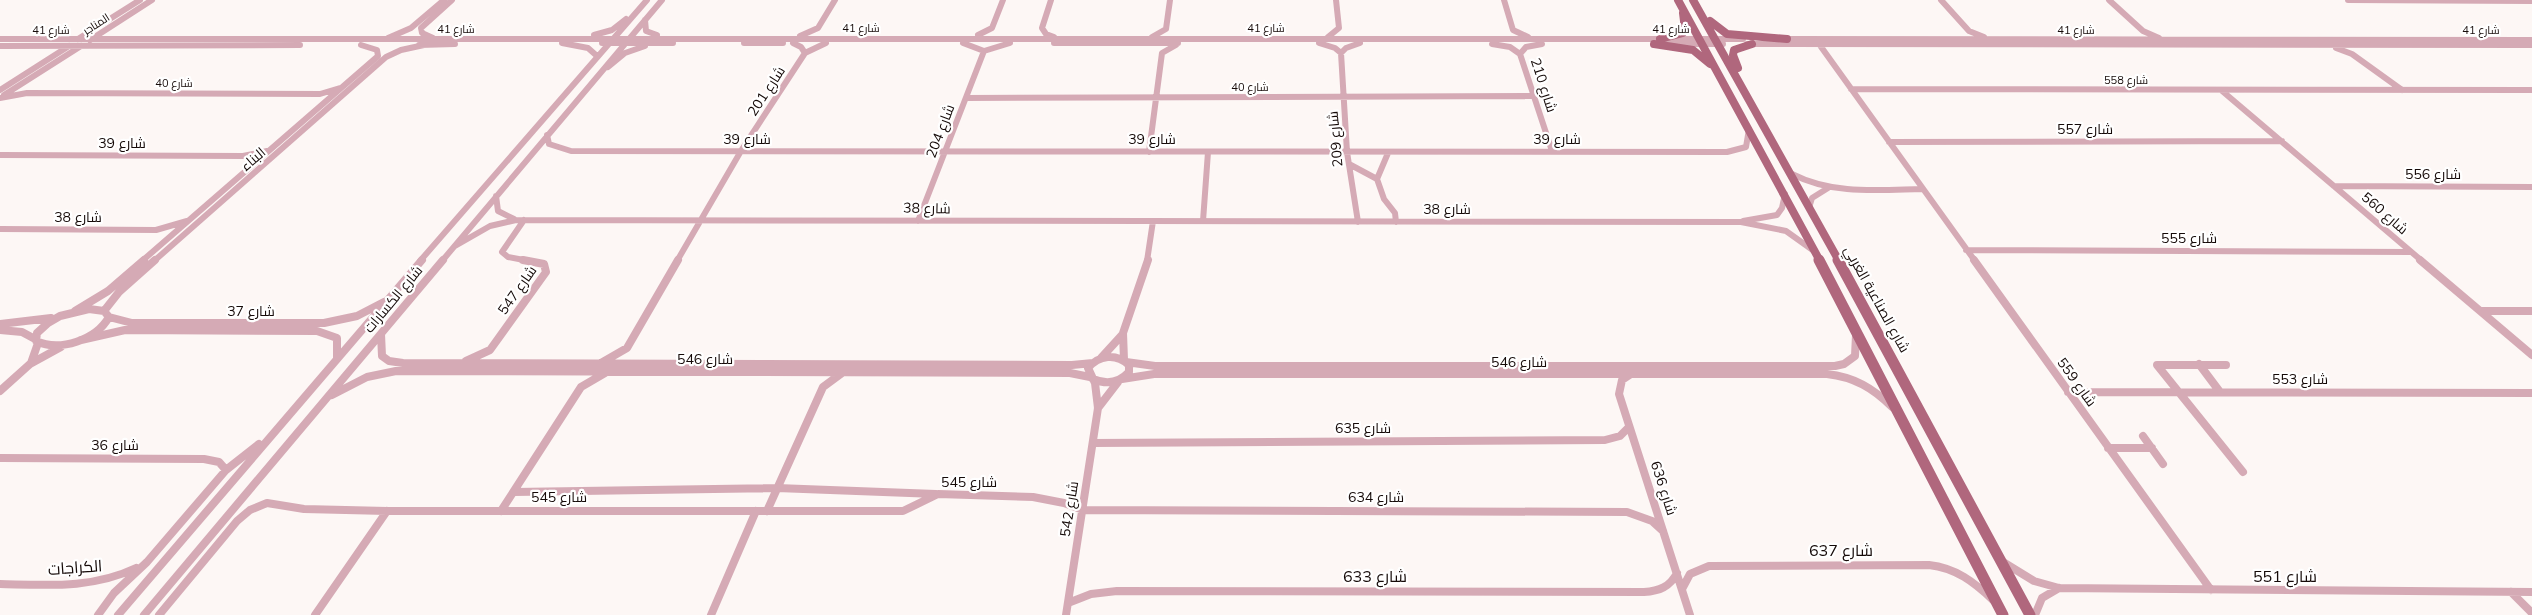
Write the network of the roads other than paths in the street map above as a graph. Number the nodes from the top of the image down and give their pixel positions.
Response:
1 (140, 0) edge
2 (152, 0) edge
3 (444, 0) edge
4 (452, 0) edge
5 (647, 0) edge
6 (662, 0) edge
7 (835, 0) edge
8 (1003, 0) edge
9 (1051, 0) edge
10 (1170, 0) edge
11 (1336, 0) edge
12 (1504, 0) edge
13 (1678, 0) edge
14 (1694, 0) edge
15 (1941, 0) edge
16 (2109, 0) edge
17 (2348, 0) edge
18 (2531, 1) edge
19 (1684, 9) junction
20 (636, 13) junction
21 (1703, 16) junction
22 (645, 20) junction
23 (104, 23) junction
24 (818, 28) junction
25 (992, 28) junction
26 (1338, 28) junction
27 (1166, 29) junction
28 (106, 30) junction
29 (1513, 30) junction
30 (1969, 31) junction
31 (2143, 32) junction
32 (571, 38) junction
33 (629, 38) junction
34 (679, 38) junction
35 (1016, 38) junction
36 (1056, 38) junction
37 (1150, 38) junction
38 (1325, 38) junction
39 (1499, 38) junction
40 (1533, 38) junction
41 (1787, 38) junction
42 (0, 39) edge
43 (437, 39) junction
44 (1959, 39) junction
45 (1996, 39) junction
46 (54, 40) junction
47 (91, 40) junction
48 (126, 40) junction
49 (378, 40) junction
50 (611, 40) junction
51 (794, 40) junction
52 (828, 40) junction
53 (964, 40) junction
54 (2134, 40) junction
55 (2168, 40) junction
56 (2532, 40) edge
57 (1181, 41) junction
58 (1360, 41) junction
59 (1657, 41) junction
60 (1701, 41) junction
61 (1717, 41) junction
62 (80, 43) junction
63 (562, 43) junction
64 (624, 43) junction
65 (664, 43) junction
66 (1010, 43) junction
67 (1319, 43) junction
68 (1144, 44) junction
69 (1492, 44) junction
70 (1542, 44) junction
71 (1752, 44) junction
72 (1819, 44) junction
73 (361, 45) junction
74 (429, 45) junction
75 (2324, 45) junction
76 (2360, 45) junction
77 (2532, 45) edge
78 (0, 46) edge
79 (25, 46) junction
80 (69, 46) junction
81 (108, 46) junction
82 (984, 51) junction
83 (805, 53) junction
84 (1162, 53) junction
85 (1341, 53) junction
86 (1520, 54) junction
87 (2352, 54) junction
88 (597, 56) junction
89 (56, 58) junction
90 (1716, 70) junction
91 (597, 75) junction
92 (1738, 79) junction
93 (19, 85) junction
94 (344, 86) junction
95 (2, 88) edge
96 (1851, 89) junction
97 (2221, 90) junction
98 (2402, 90) junction
99 (2532, 90) edge
100 (27, 93) junction
101 (320, 94) junction
102 (1534, 96) junction
103 (1344, 97) junction
104 (0, 98) edge
105 (966, 98) junction
106 (1156, 98) junction
107 (328, 100) junction
108 (1749, 129) junction
109 (547, 136) junction
110 (2282, 141) junction
111 (1889, 142) junction
112 (272, 149) junction
113 (742, 151) junction
114 (945, 151) junction
115 (1552, 151) junction
116 (1148, 152) junction
117 (1208, 152) junction
118 (1347, 152) junction
119 (1388, 153) junction
120 (0, 155) edge
121 (244, 156) junction
122 (255, 164) junction
123 (1349, 164) junction
124 (1792, 174) junction
125 (1376, 180) junction
126 (2334, 186) junction
127 (2532, 187) edge
128 (1828, 188) junction
129 (1922, 189) junction
130 (1785, 194) junction
131 (496, 196) junction
132 (1809, 208) junction
133 (193, 218) junction
134 (520, 220) junction
135 (701, 220) junction
136 (918, 220) junction
137 (1153, 221) junction
138 (1203, 221) junction
139 (1358, 222) junction
140 (1396, 222) junction
141 (1741, 222) junction
142 (0, 229) edge
143 (156, 230) junction
144 (169, 238) junction
145 (455, 246) junction
146 (1966, 250) junction
147 (1814, 251) junction
148 (2411, 252) junction
149 (388, 300) junction
150 (75, 311) junction
151 (2481, 311) junction
152 (2532, 311) edge
153 (107, 314) junction
154 (61, 316) junction
155 (0, 324) edge
156 (0, 330) edge
157 (1856, 330) junction
158 (1123, 333) junction
159 (381, 334) junction
160 (81, 340) junction
161 (36, 341) junction
162 (68, 344) junction
163 (627, 348) junction
164 (490, 350) junction
165 (2532, 355) edge
166 (337, 358) junction
167 (1096, 361) junction
168 (1125, 361) junction
169 (459, 363) junction
170 (30, 364) junction
171 (500, 364) junction
172 (598, 364) junction
173 (635, 364) junction
174 (2198, 364) junction
175 (2226, 365) dead end
176 (568, 371) junction
177 (611, 371) junction
178 (812, 372) junction
179 (845, 372) junction
180 (1631, 374) junction
181 (1091, 378) junction
182 (1121, 380) junction
183 (822, 387) junction
184 (581, 388) junction
185 (0, 391) edge
186 (2068, 392) junction
187 (2179, 392) junction
188 (2220, 392) junction
189 (2532, 393) edge
190 (326, 398) junction
191 (1098, 408) junction
192 (1901, 417) junction
193 (1629, 427) junction
194 (2143, 436) dead end
195 (267, 438) junction
196 (1093, 443) junction
197 (2108, 448) junction
198 (2152, 448) junction
199 (0, 458) edge
200 (2163, 464) dead end
201 (226, 470) junction
202 (2242, 472) dead end
203 (777, 488) junction
204 (514, 492) junction
205 (938, 494) junction
206 (1083, 510) junction
207 (387, 511) junction
208 (502, 511) junction
209 (756, 511) junction
210 (767, 511) junction
211 (1663, 531) junction
212 (147, 562) junction
213 (2003, 562) junction
214 (1677, 573) junction
215 (0, 584) edge
216 (2059, 588) junction
217 (1682, 589) junction
218 (2211, 590) junction
219 (2511, 592) junction
220 (2532, 592) edge
221 (1068, 603) junction
222 (2001, 610) edge
223 (2532, 613) edge
224 (98, 615) edge
225 (118, 615) edge
226 (144, 615) edge
227 (159, 615) edge
228 (315, 615) edge
229 (712, 615) edge
230 (1066, 615) edge
231 (1690, 615) edge
232 (2030, 615) edge
233 (2035, 615) edge

1 - 23 street, المناجر
2 - 28 street, المناجر
3 - 49 street
4 - 43 street
5 - 20 street, شارع الكسارات
6 - 22 street, شارع الكسارات
7 - 24 street
8 - 25 street
9 - 36 street
10 - 27 street
11 - 26 street
12 - 29 street
13 - 19 main road
14 - 21 main road, شارع الصناعية الغربي
15 - 30 street
16 - 31 street
17 - 18 street
19 - 59 main road
19 - 60 main road
20 - 32 street
20 - 50 street, شارع الكسارات
21 - 41 main road
21 - 61 main road, شارع الصناعية الغربي
22 - 33 street, شارع الكسارات
22 - 34 street
23 - 46 street, المناجر
23 - 62 street, المناجر
24 - 51 street
24 - 52 street
25 - 35 street
25 - 53 street
26 - 38 street
26 - 58 street
27 - 37 street
27 - 57 street
28 - 47 street, المناجر
28 - 48 street
29 - 39 street
29 - 40 street, شارع 210
30 - 44 street
30 - 45 street
31 - 54 street
31 - 55 street
32 - 43 street, شارع 41
32 - 50 street, شارع 41
33 - 34 street, شارع 41
33 - 50 street, شارع 41
33 - 64 street, شارع الكسارات
34 - 51 street, شارع 41
35 - 36 street, شارع 41
35 - 53 street, شارع 41
36 - 37 street, شارع 41
37 - 57 street, شارع 41
38 - 57 street, شارع 41
38 - 58 street, شارع 41
39 - 40 street, شارع 41
39 - 58 street, شارع 41
40 - 59 street, شارع 41
41 - 44 street, شارع 41
41 - 61 street, شارع 41
42 - 46 street, شارع 41
43 - 49 street, شارع 41
44 - 45 street, شارع 41
45 - 54 street, شارع 41
46 - 62 street, شارع 41
47 - 48 street, شارع 41
47 - 62 street, المناجر
48 - 49 street, شارع 41
50 - 63 street, شارع 41
50 - 64 street, شارع 41
50 - 88 street, شارع الكسارات
51 - 52 street, شارع 41
51 - 65 street, شارع 41
51 - 83 street
52 - 53 street, شارع 41
52 - 83 street
53 - 66 street, شارع 41
53 - 82 street
54 - 55 street, شارع 41
55 - 56 street, شارع 41
57 - 67 street, شارع 41
57 - 68 street, شارع 41
57 - 84 street
58 - 67 street, شارع 41
58 - 69 street, شارع 41
58 - 85 street
59 - 60 street, شارع 41
59 - 70 street, شارع 41
59 - 90 main road
60 - 61 street, شارع 41
60 - 90 main road
61 - 71 street, شارع 41
61 - 92 main road, شارع الصناعية الغربي
62 - 80 street, المناجر
62 - 81 street, شارع 41
62 - 89 street, المناجر
63 - 74 street, شارع 41
63 - 88 street
64 - 65 street, شارع 41
64 - 91 street, شارع الكسارات
65 - 91 street
66 - 68 street, شارع 41
66 - 82 street
67 - 85 street
68 - 84 street
69 - 70 street, شارع 41
69 - 86 street, شارع 210
70 - 86 street, شارع 210
71 - 72 street, شارع 41
71 - 92 main road
72 - 75 street, شارع 41
72 - 96 street, شارع 559
73 - 74 street, شارع 41
73 - 81 street, شارع 41
73 - 94 street, البناء
74 - 153 street, البناء
75 - 76 street, شارع 41
75 - 87 street
76 - 77 street, شارع 41
76 - 87 street
78 - 79 street, شارع 41
79 - 80 street, شارع 41
79 - 89 street
80 - 89 street, المناجر
81 - 89 street
82 - 105 street, شارع 204
83 - 113 street, شارع 201
84 - 106 street
85 - 103 street, شارع 209
86 - 102 street, شارع 210
87 - 98 street
88 - 149 street, شارع الكسارات
89 - 93 street, المناجر
89 - 95 street, المناجر
90 - 108 main road
91 - 109 street, شارع الكسارات
92 - 124 main road, شارع الصناعية الغربي
93 - 100 street
93 - 104 street, المناجر
94 - 101 street, شارع 40
94 - 107 street, البناء
96 - 97 street, شارع 558
96 - 111 street, شارع 559
97 - 98 street, شارع 558
97 - 110 street, شارع 560
98 - 99 street, شارع 558
100 - 101 street, شارع 40
100 - 104 street, شارع 40
101 - 107 street
102 - 103 street, شارع 40
102 - 115 street, شارع 210
103 - 106 street, شارع 40
103 - 118 street, شارع 209
105 - 106 street, شارع 40
105 - 114 street, شارع 204
106 - 116 street
107 - 112 street, البناء
108 - 115 street, شارع 39
108 - 130 main road
109 - 113 street, شارع 39
109 - 131 street, شارع الكسارات
110 - 111 street, شارع 557
110 - 126 street, شارع 560
111 - 129 street, شارع 559
112 - 121 street, شارع 39
112 - 122 street, البناء
113 - 114 street, شارع 39
113 - 135 street, شارع 201
114 - 116 street, شارع 39
114 - 136 street, شارع 204
115 - 119 street, شارع 39
116 - 117 street, شارع 39
117 - 118 street, شارع 39
117 - 138 street
118 - 119 street, شارع 39
118 - 123 street, شارع 209
119 - 125 street
120 - 121 street, شارع 39
121 - 122 street
122 - 133 street, البناء
123 - 125 street
123 - 139 street, شارع 209
124 - 128 street
124 - 132 main road, شارع الصناعية الغربي
125 - 140 street
126 - 127 street, شارع 556
126 - 148 street, شارع 560
128 - 129 street
128 - 132 street
129 - 146 street, شارع 559
130 - 141 street, شارع 38
130 - 147 main road
131 - 134 street
131 - 145 street, شارع الكسارات
132 - 213 main road, شارع الصناعية الغربي
133 - 143 street, شارع 38
133 - 144 street, البناء
134 - 135 street, شارع 38
134 - 145 street, شارع 38
134 - 164 street, شارع 547
135 - 136 street, شارع 38
135 - 163 street
136 - 137 street, شارع 38
137 - 138 street, شارع 38
137 - 158 street
138 - 139 street, شارع 38
139 - 140 street, شارع 38
140 - 141 street, شارع 38
141 - 147 street, شارع 38
142 - 143 street, شارع 38
143 - 144 street
144 - 150 street, البناء
145 - 159 street, شارع الكسارات
146 - 148 street, شارع 555
146 - 186 street, شارع 559
147 - 157 main road
148 - 151 street, شارع 560
149 - 153 street, شارع 37
149 - 166 street, شارع الكسارات
150 - 153 street, شارع 37
150 - 154 street
151 - 152 street
151 - 165 street, شارع 560
153 - 160 street, البناء
154 - 155 street
154 - 161 street
156 - 161 street
157 - 168 street, شارع 546
157 - 192 main road
158 - 167 street
158 - 168 street
159 - 169 street, شارع 546
159 - 190 street, شارع الكسارات
160 - 162 street
160 - 166 street, شارع 37
161 - 162 street
161 - 170 street
162 - 170 street
163 - 172 street
163 - 173 street
164 - 169 street
164 - 171 street
166 - 195 street, شارع الكسارات
167 - 168 street, شارع 546
167 - 173 street, شارع 546
167 - 181 street, شارع 542
168 - 182 street
169 - 171 street, شارع 546
170 - 185 street
171 - 172 street, شارع 546
172 - 173 street, شارع 546
174 - 175 street
174 - 187 street
174 - 188 street
176 - 177 street, شارع 546
176 - 184 street
176 - 190 street, شارع 546
177 - 178 street, شارع 546
177 - 184 street, شارع 545
178 - 179 street, شارع 546
178 - 183 street
179 - 181 street, شارع 546
179 - 183 street
180 - 182 street, شارع 546
180 - 192 street, شارع 546
180 - 193 street, شارع 636
181 - 182 street, شارع 546
181 - 191 street, شارع 542
182 - 191 street, شارع 542
183 - 203 street
184 - 204 street, شارع 545
186 - 187 street, شارع 553
186 - 197 street, شارع 559
187 - 188 street, شارع 553
187 - 202 street
188 - 189 street, شارع 553
190 - 226 street, شارع الكسارات
191 - 196 street, شارع 542
192 - 222 main road
193 - 196 street, شارع 635
193 - 211 street, شارع 636
194 - 198 street
195 - 201 street, شارع الكسارات
195 - 225 street, شارع الكسارات
196 - 206 street, شارع 542
197 - 198 street
197 - 218 street, شارع 559
198 - 200 street
199 - 201 street, شارع 36
201 - 212 street, شارع الكسارات
203 - 204 street
203 - 205 street
203 - 210 street
204 - 208 street, شارع 545
205 - 206 street, شارع 545
205 - 210 street, شارع 545
206 - 211 street, شارع 634
206 - 221 street, شارع 542
207 - 208 street, شارع 545
207 - 227 street, شارع 545
207 - 228 street
208 - 209 street, شارع 545
209 - 210 street, شارع 545
209 - 229 street
211 - 214 street, شارع 636
212 - 215 street, الكراجات
212 - 224 street, شارع الكسارات
213 - 216 street, شارع 551
213 - 232 main road, شارع الصناعية الغربي
214 - 217 street, شارع 636
214 - 221 street, شارع 633
216 - 218 street, شارع 551
216 - 233 street
217 - 222 street, شارع 637
217 - 231 street, شارع 636
218 - 219 street, شارع 551
219 - 220 street, شارع 551
219 - 223 street
221 - 230 street, شارع 542

